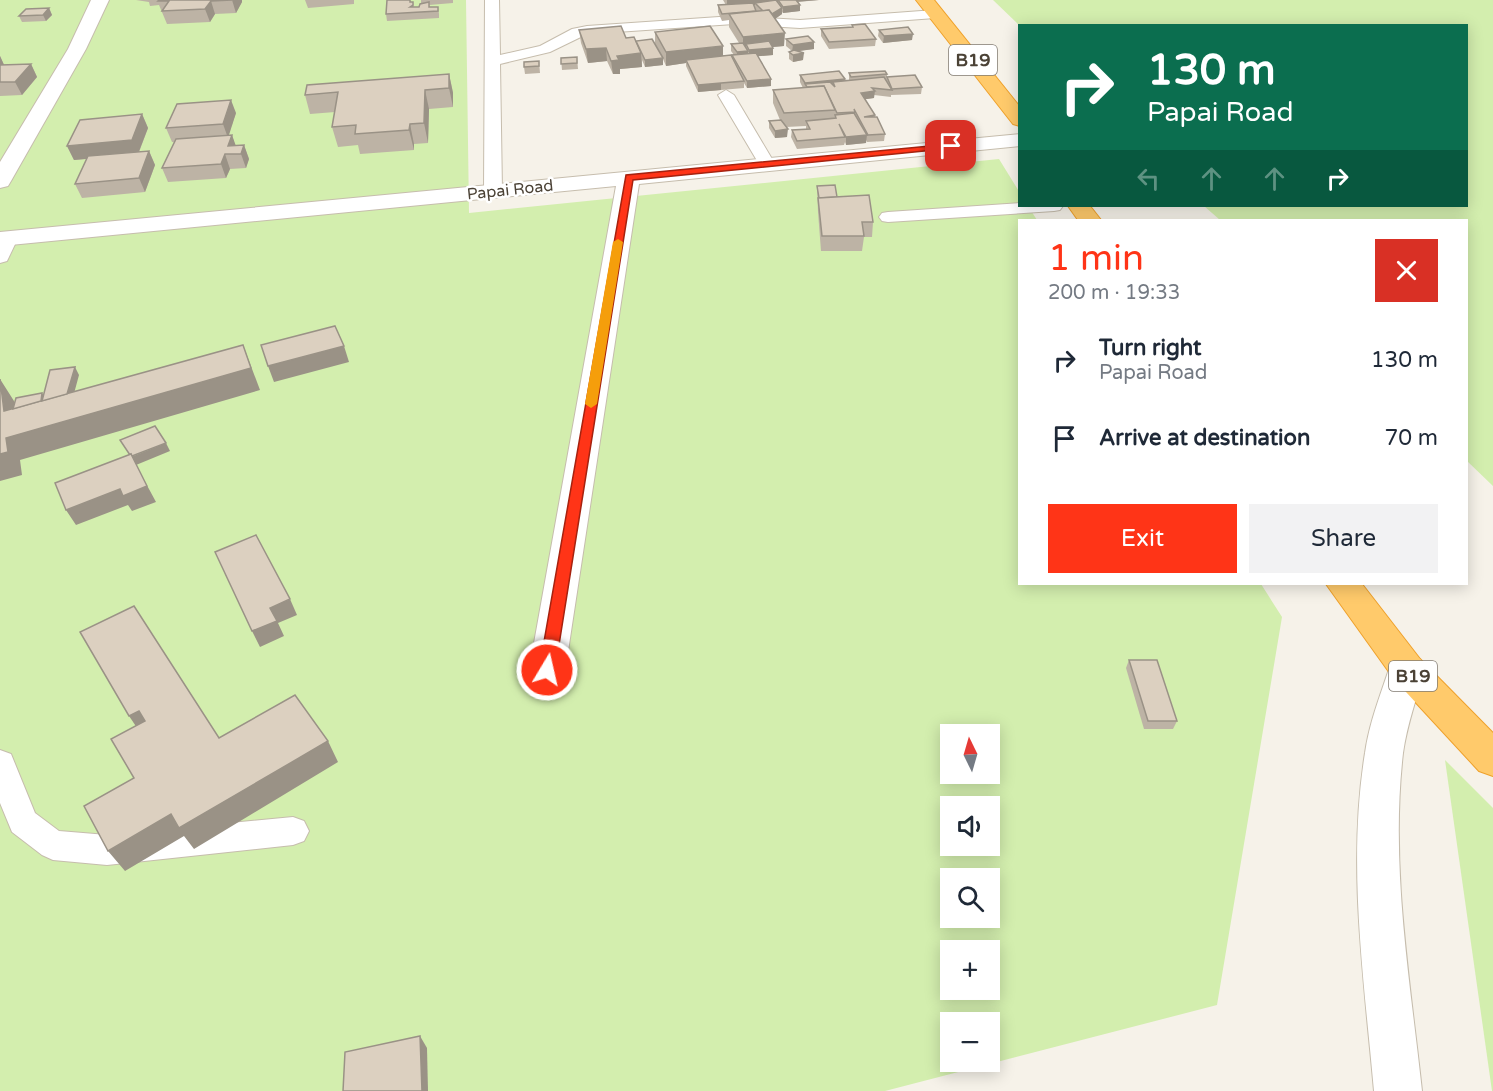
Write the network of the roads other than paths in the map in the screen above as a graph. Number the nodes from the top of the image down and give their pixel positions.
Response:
1 (100, 0) edge
2 (492, 0) edge
3 (930, 7) edge
4 (492, 61) junction
5 (726, 95) edge
6 (1018, 117) edge
7 (1018, 140) edge
8 (767, 164) junction
9 (629, 177) junction
10 (0, 181) edge
11 (493, 191) junction
12 (1039, 207) edge
13 (888, 217) dead end
14 (3, 244) edge
15 (1344, 585) edge
16 (1407, 669) junction
17 (547, 670) dead end
18 (1493, 759) edge
19 (0, 763) edge
20 (293, 831) dead end
21 (1398, 1091) edge

1 - 10 street
2 - 4 lane
3 - 4 lane
3 - 6 highway, B19
4 - 11 lane
5 - 8 lane
7 - 8 street, Papai Road
8 - 9 street, Papai Road
9 - 11 street, Papai Road
9 - 17 street
11 - 14 street, Papai Road
12 - 13 lane
15 - 16 highway, B19
16 - 18 highway, B19
16 - 21 street
19 - 20 lane

